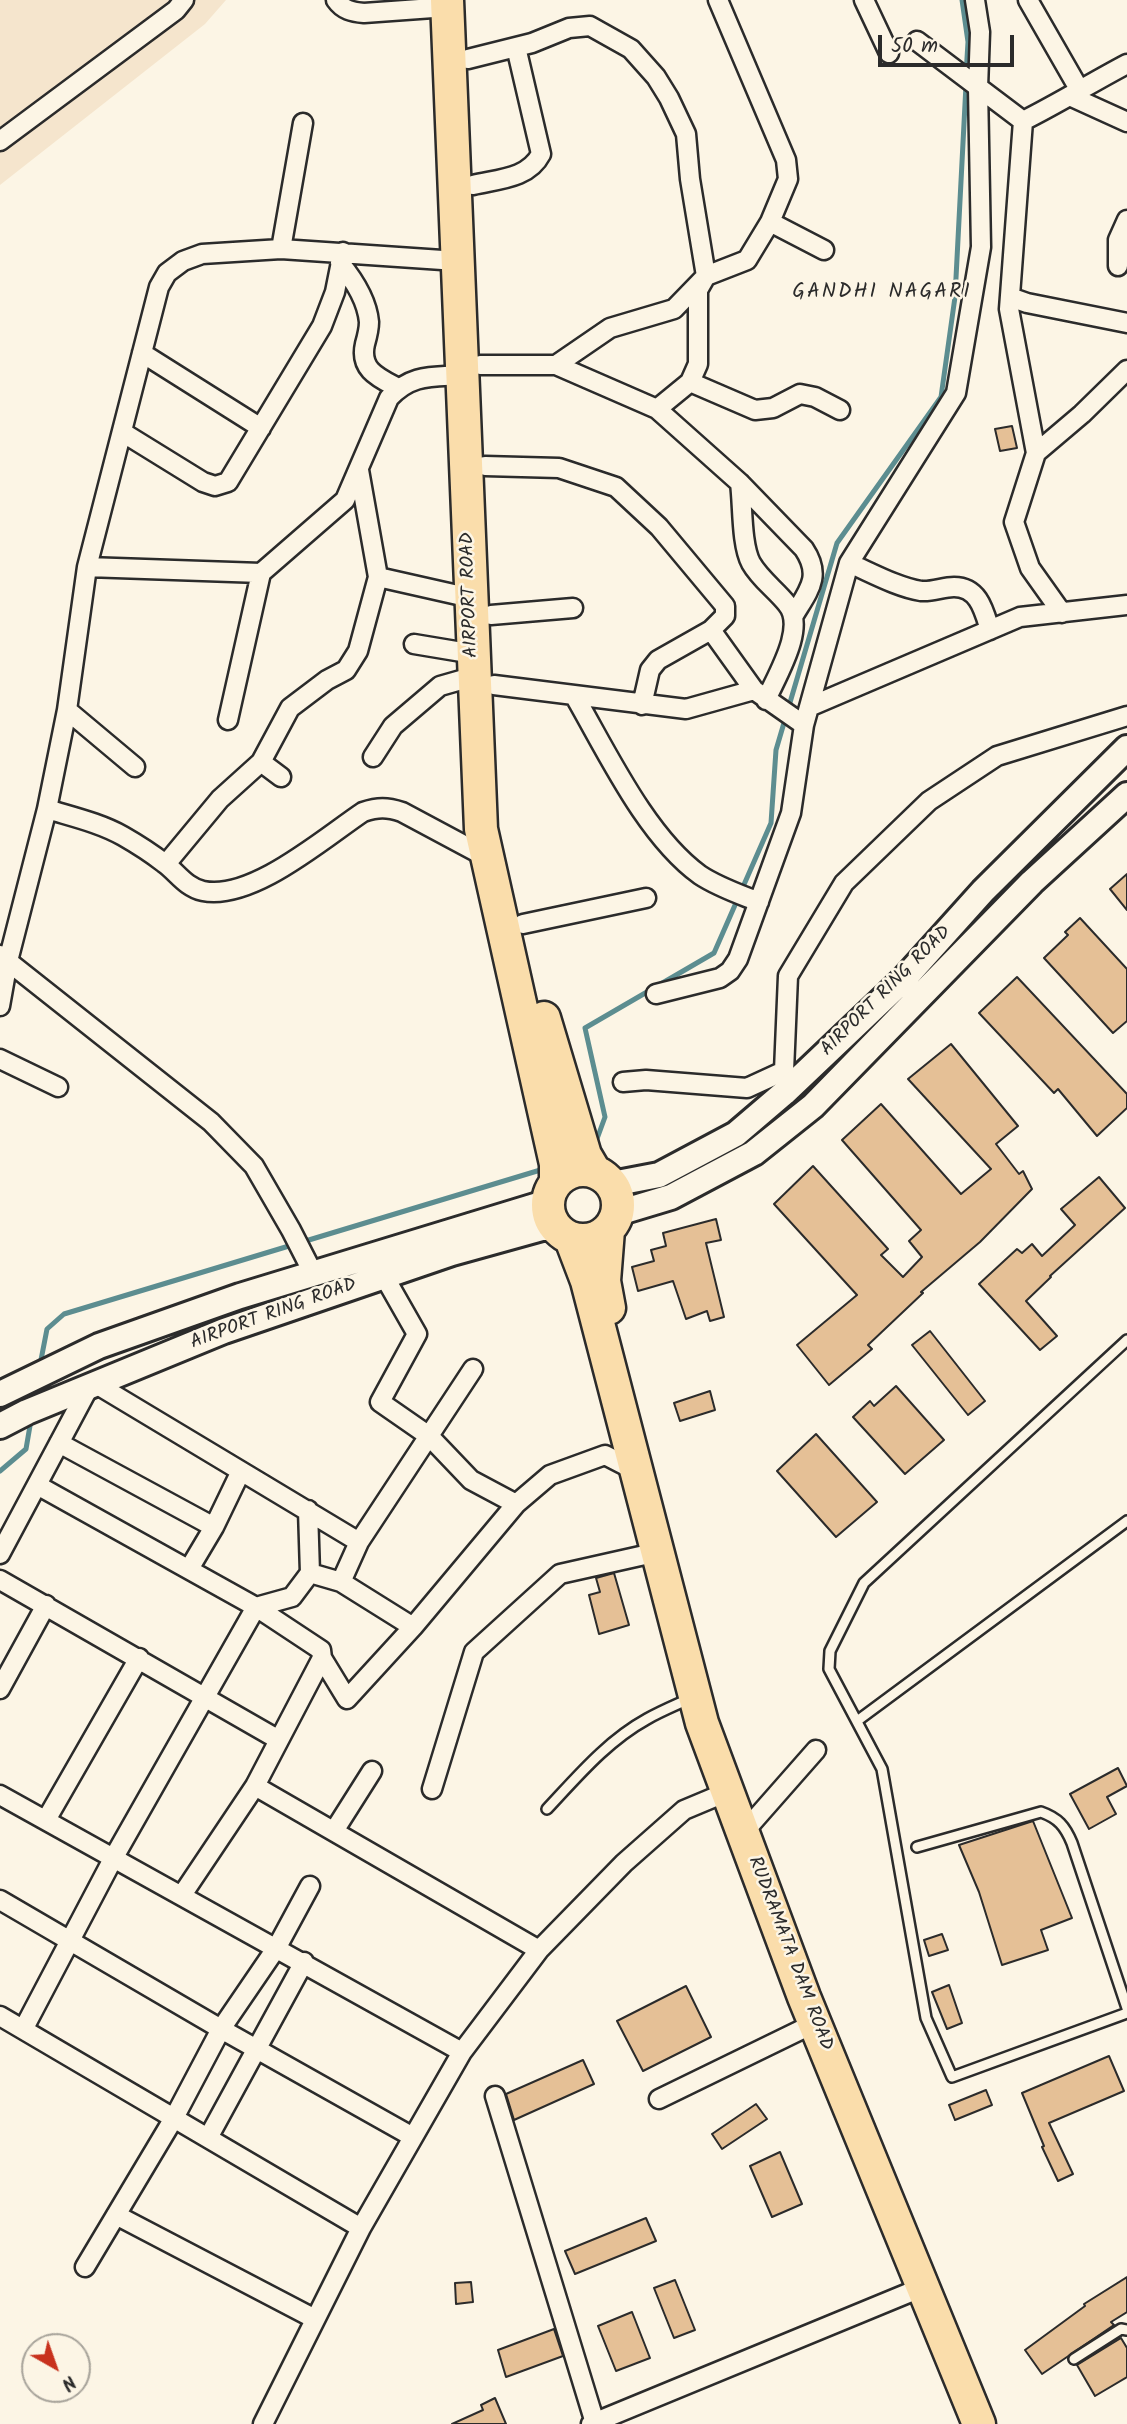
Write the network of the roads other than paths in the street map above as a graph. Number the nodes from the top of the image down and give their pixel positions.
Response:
1 (184, 0) edge
2 (336, 0) edge
3 (718, 0) edge
4 (864, 0) edge
5 (975, 0) edge
6 (1028, 0) edge
7 (453, 2) edge
8 (917, 41) dead end
9 (516, 47) junction
10 (889, 54) dead end
11 (468, 60) junction
12 (1127, 64) edge
13 (970, 82) junction
14 (1075, 93) junction
15 (1023, 121) junction
16 (1127, 122) edge
17 (303, 123) dead end
18 (0, 141) edge
19 (473, 185) junction
20 (1127, 220) edge
21 (770, 222) junction
22 (281, 249) junction
23 (824, 250) dead end
24 (342, 257) junction
25 (457, 261) junction
26 (1118, 266) dead end
27 (706, 276) junction
28 (1010, 297) junction
29 (1127, 323) edge
30 (142, 353) junction
31 (556, 365) junction
32 (471, 370) junction
33 (1127, 370) edge
34 (690, 382) junction
35 (398, 388) junction
36 (657, 409) junction
37 (840, 410) dead end
38 (261, 428) junction
39 (122, 432) junction
40 (1036, 453) junction
41 (485, 466) junction
42 (359, 470) junction
43 (740, 483) junction
44 (849, 563) junction
45 (87, 566) junction
46 (261, 573) junction
47 (378, 577) junction
48 (481, 606) junction
49 (1127, 606) edge
50 (573, 608) dead end
51 (1062, 613) junction
52 (794, 615) junction
53 (711, 630) junction
54 (990, 630) junction
55 (414, 644) dead end
56 (481, 672) junction
57 (574, 695) junction
58 (642, 705) junction
59 (809, 707) junction
60 (779, 708) junction
61 (67, 710) junction
62 (1127, 716) edge
63 (228, 720) dead end
64 (1127, 748) edge
65 (373, 757) dead end
66 (261, 762) junction
67 (135, 767) dead end
68 (281, 777) dead end
69 (1127, 795) edge
70 (47, 809) junction
71 (488, 858) junction
72 (166, 864) junction
73 (746, 897) junction
74 (646, 898) dead end
75 (523, 924) junction
76 (4, 958) edge
77 (656, 994) dead end
78 (0, 1006) edge
79 (0, 1059) edge
80 (624, 1082) dead end
81 (58, 1087) dead end
82 (671, 1196) junction
83 (608, 1200) junction
84 (558, 1213) junction
85 (484, 1245) junction
86 (313, 1273) junction
87 (384, 1276) junction
88 (594, 1276) junction
89 (1127, 1340) edge
90 (473, 1368) dead end
91 (92, 1385) junction
92 (9, 1389) edge
93 (0, 1426) edge
94 (429, 1436) junction
95 (59, 1443) junction
96 (242, 1471) junction
97 (638, 1472) junction
98 (37, 1485) junction
99 (516, 1504) junction
100 (308, 1510) junction
101 (1127, 1521) edge
102 (214, 1527) junction
103 (359, 1542) junction
104 (658, 1552) junction
105 (0, 1554) edge
106 (189, 1569) junction
107 (310, 1573) junction
108 (0, 1580) edge
109 (341, 1582) junction
110 (46, 1605) junction
111 (256, 1607) junction
112 (413, 1627) junction
113 (139, 1658) junction
114 (322, 1658) junction
115 (0, 1689) edge
116 (206, 1696) junction
117 (695, 1696) junction
118 (857, 1721) junction
119 (279, 1740) junction
120 (816, 1750) dead end
121 (372, 1771) dead end
122 (255, 1786) junction
123 (432, 1789) dead end
124 (727, 1792) junction
125 (0, 1795) edge
126 (547, 1809) dead end
127 (46, 1820) junction
128 (334, 1831) junction
129 (743, 1833) junction
130 (917, 1847) dead end
131 (114, 1857) junction
132 (310, 1886) dead end
133 (181, 1895) junction
134 (0, 1900) edge
135 (69, 1940) junction
136 (277, 1947) junction
137 (539, 1950) junction
138 (304, 1962) junction
139 (1127, 2008) edge
140 (1127, 2013) edge
141 (0, 2016) edge
142 (815, 2023) junction
143 (24, 2028) junction
144 (220, 2029) junction
145 (256, 2049) junction
146 (462, 2052) junction
147 (495, 2096) dead end
148 (659, 2099) dead end
149 (174, 2118) junction
150 (413, 2137) junction
151 (208, 2138) junction
152 (116, 2215) junction
153 (361, 2228) junction
154 (85, 2267) dead end
155 (923, 2287) junction
156 (315, 2319) junction
157 (1127, 2330) edge
158 (1074, 2359) dead end
159 (593, 2423) edge
160 (263, 2424) edge
161 (979, 2424) edge

1 - 18 street
2 - 7 street
3 - 21 street
4 - 10 street
5 - 13 street
6 - 14 street
7 - 11 highway, AIRPORT ROAD
7 - 25 highway, AIRPORT ROAD
8 - 13 street
9 - 11 street
9 - 19 street
9 - 27 street
11 - 19 highway, AIRPORT ROAD
12 - 14 street
13 - 15 street
13 - 44 street
14 - 15 street
14 - 16 street
15 - 28 street
17 - 22 street
19 - 32 highway, AIRPORT ROAD
20 - 26 street
21 - 23 street
21 - 27 street
22 - 24 street
22 - 30 street
24 - 25 street
24 - 35 street
24 - 38 street
25 - 32 highway, AIRPORT ROAD
27 - 31 street
27 - 34 street
28 - 29 street
28 - 40 street
30 - 38 street
30 - 39 street
31 - 32 street
31 - 36 street
32 - 35 street
32 - 41 highway, AIRPORT ROAD
32 - 48 highway, AIRPORT ROAD
33 - 40 street
34 - 36 street
34 - 37 street
35 - 42 street
36 - 43 street
38 - 39 street
39 - 45 street
40 - 51 street
41 - 48 highway, AIRPORT ROAD
41 - 53 street
42 - 46 street
42 - 47 street
43 - 52 street
43 - 52 street
44 - 54 street
44 - 59 street
45 - 46 street
45 - 61 street
46 - 63 street
47 - 48 street
47 - 66 street
48 - 50 street
48 - 56 highway, AIRPORT ROAD
49 - 51 street
51 - 54 street
52 - 60 street
53 - 58 street
53 - 60 street
54 - 59 street
55 - 56 street
56 - 57 street
56 - 65 street
56 - 71 highway, AIRPORT ROAD
56 - 75 highway, AIRPORT ROAD
57 - 58 street
57 - 73 street
58 - 60 street
59 - 60 street
60 - 73 street
61 - 67 street
61 - 70 street
62 - 80 street
64 - 83 main road, AIRPORT RING ROAD
66 - 68 street
66 - 72 street
69 - 82 main road, AIRPORT RING ROAD
70 - 72 street
70 - 76 street
71 - 72 street
71 - 84 highway, AIRPORT ROAD
73 - 77 street
74 - 75 street
75 - 83 highway, AIRPORT ROAD
76 - 78 street
76 - 86 street
79 - 81 street
82 - 83 main road, AIRPORT RING ROAD
82 - 88 main road
83 - 84 highway
83 - 84 highway
83 - 88 highway
84 - 85 main road, AIRPORT RING ROAD
84 - 86 main road, AIRPORT RING ROAD
84 - 88 highway, AIRPORT ROAD
85 - 87 main road, AIRPORT RING ROAD
85 - 88 main road
86 - 92 main road, AIRPORT RING ROAD
87 - 91 main road, AIRPORT RING ROAD
87 - 94 street
88 - 97 highway, RUDRAMATA DAM ROAD
89 - 118 lane
90 - 94 street
91 - 93 main road, AIRPORT RING ROAD
91 - 95 street
91 - 96 street
94 - 99 street
94 - 103 street
95 - 98 street
95 - 102 street
96 - 100 street
96 - 102 street
97 - 99 street
97 - 104 highway, RUDRAMATA DAM ROAD
98 - 105 street
98 - 106 street
99 - 112 street
100 - 103 street
100 - 107 street
101 - 118 lane
102 - 106 street
103 - 109 street
104 - 117 highway, RUDRAMATA DAM ROAD
104 - 123 street
106 - 111 street
107 - 109 street
107 - 111 street
108 - 110 street
109 - 112 street
110 - 113 street
110 - 115 street
111 - 114 street
111 - 116 street
112 - 114 street
113 - 116 street
113 - 127 street
114 - 119 street
116 - 119 street
116 - 131 street
117 - 124 highway, RUDRAMATA DAM ROAD
117 - 126 lane
118 - 140 lane
119 - 122 street
120 - 129 street
121 - 128 street
122 - 128 street
122 - 133 street
124 - 129 highway, RUDRAMATA DAM ROAD
124 - 137 street
125 - 127 street
127 - 131 street
128 - 137 street
129 - 142 highway, RUDRAMATA DAM ROAD
130 - 139 lane
131 - 133 street
131 - 135 street
132 - 136 street
133 - 136 street
134 - 135 street
135 - 143 street
135 - 144 street
136 - 138 street
136 - 144 street
137 - 146 street
138 - 145 street
138 - 146 street
141 - 143 street
142 - 148 street
142 - 155 highway, RUDRAMATA DAM ROAD
143 - 149 street
144 - 145 street
144 - 149 street
145 - 150 street
145 - 151 street
146 - 150 street
147 - 159 street
149 - 151 street
149 - 152 street
150 - 153 street
151 - 153 street
152 - 154 street
152 - 156 street
153 - 156 street
155 - 159 street
155 - 161 highway, RUDRAMATA DAM ROAD
156 - 160 street
157 - 158 lane

